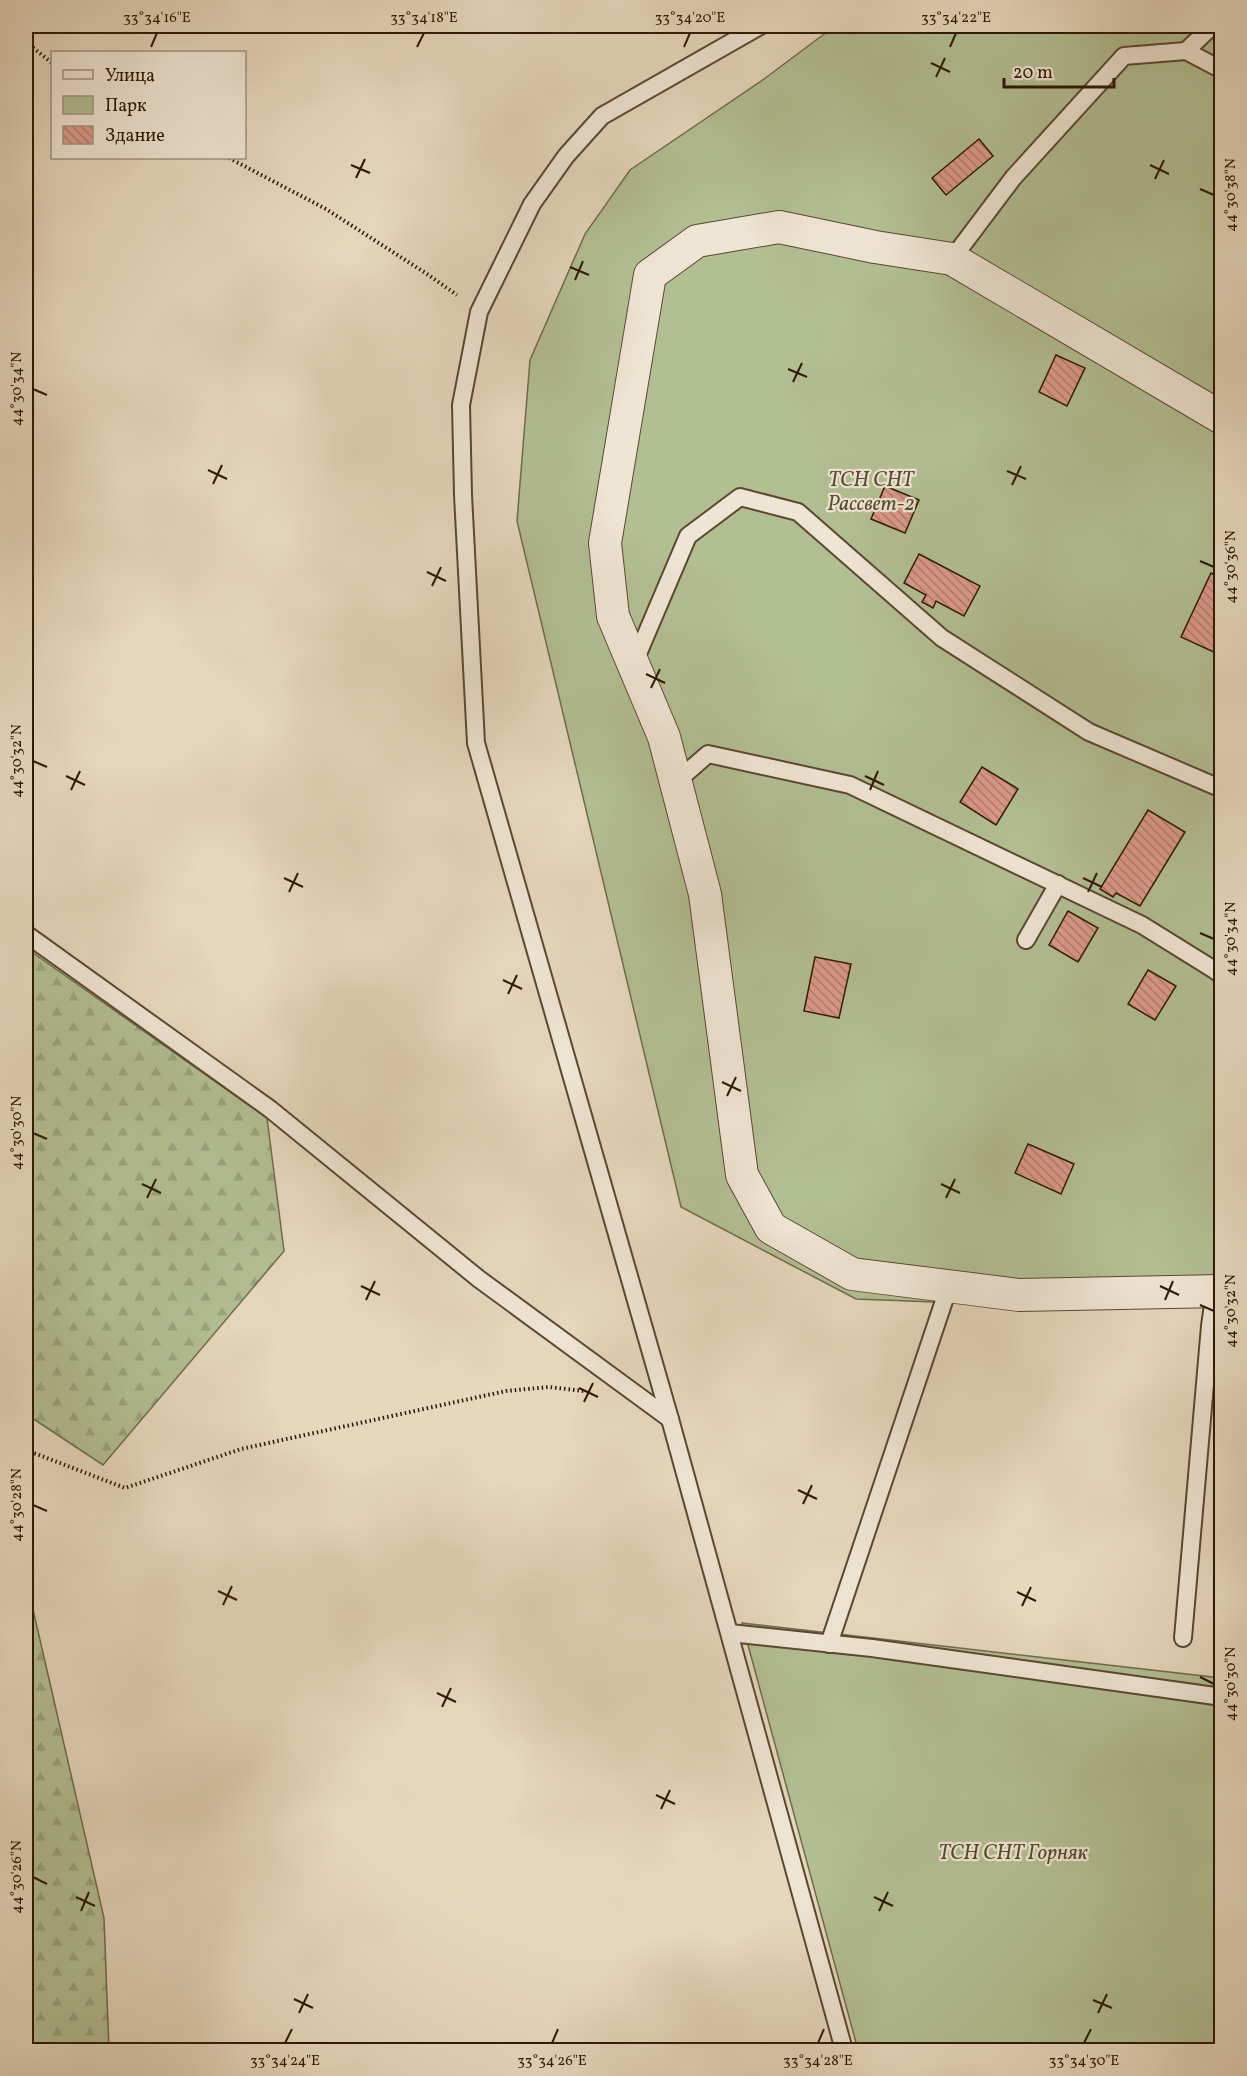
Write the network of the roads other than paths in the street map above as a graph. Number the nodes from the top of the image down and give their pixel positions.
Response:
1 (760, 26) edge
2 (1212, 26) edge
3 (1186, 51) junction
4 (1221, 70) edge
5 (952, 259) junction
6 (1221, 418) edge
7 (633, 664) junction
8 (676, 783) junction
9 (1221, 789) edge
10 (1059, 884) junction
11 (26, 934) edge
12 (1026, 940) dead end
13 (1221, 976) edge
14 (949, 1286) junction
15 (1218, 1291) edge
16 (670, 1419) junction
17 (730, 1633) junction
18 (1182, 1638) dead end
19 (829, 1644) junction
20 (1221, 1697) edge
21 (844, 2050) edge

1 - 16 lane
2 - 3 lane
3 - 4 lane
3 - 5 lane
5 - 6 street
5 - 7 street
7 - 8 street
7 - 9 lane
8 - 10 lane
8 - 14 street
10 - 12 lane
10 - 13 lane
11 - 16 lane
14 - 15 street
14 - 19 lane
15 - 18 lane
16 - 17 lane
17 - 19 lane
17 - 21 lane
19 - 20 lane

